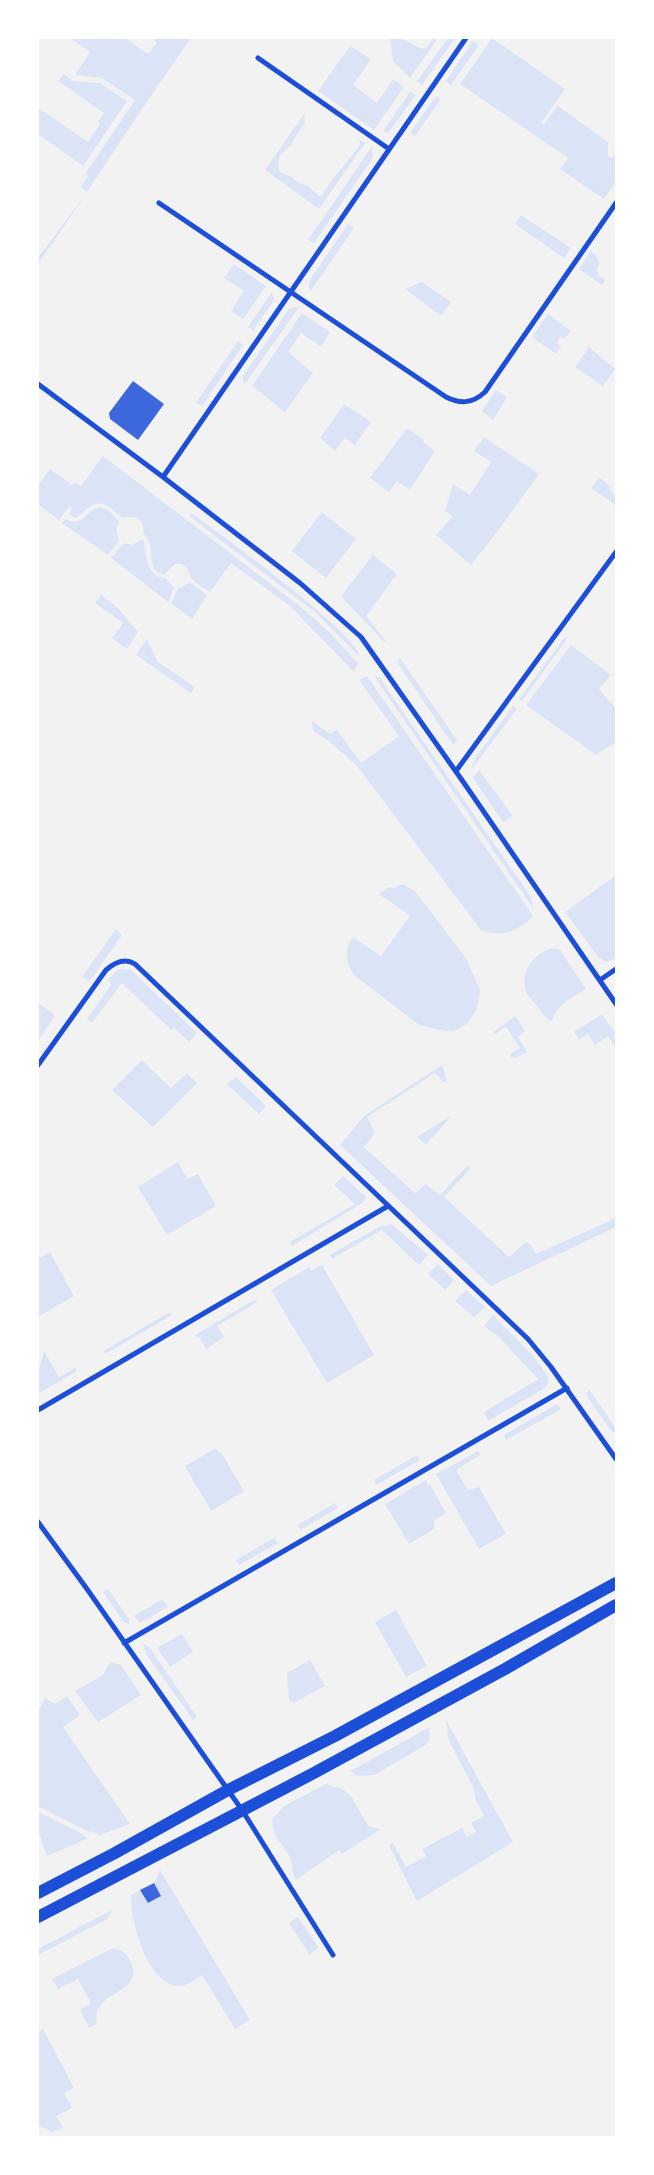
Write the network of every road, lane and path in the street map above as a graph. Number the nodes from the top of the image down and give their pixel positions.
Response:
1 (466, 38) edge
2 (258, 58) dead end
3 (389, 149) junction
4 (159, 202) dead end
5 (616, 203) edge
6 (290, 292) junction
7 (38, 384) edge
8 (163, 477) junction
9 (616, 552) edge
10 (456, 771) junction
11 (616, 969) edge
12 (600, 980) junction
13 (616, 1004) edge
14 (38, 1065) edge
15 (388, 1206) junction
16 (567, 1388) junction
17 (38, 1410) edge
18 (616, 1459) edge
19 (38, 1522) edge
20 (616, 1583) edge
21 (616, 1605) edge
22 (124, 1642) junction
23 (228, 1790) junction
24 (242, 1810) junction
25 (38, 1893) edge
26 (38, 1917) edge
27 (333, 1955) dead end

1 - 3 street
2 - 3 street
3 - 6 street
4 - 6 street
5 - 6 street
6 - 8 street
7 - 8 street
8 - 10 street
9 - 10 street
10 - 12 street
11 - 12 street
12 - 13 street
14 - 15 street
15 - 16 street
15 - 17 street
16 - 18 street
16 - 22 street
19 - 22 street
20 - 23 main road
21 - 24 main road
22 - 23 street
23 - 24 street
23 - 25 main road
24 - 26 main road
24 - 27 street

